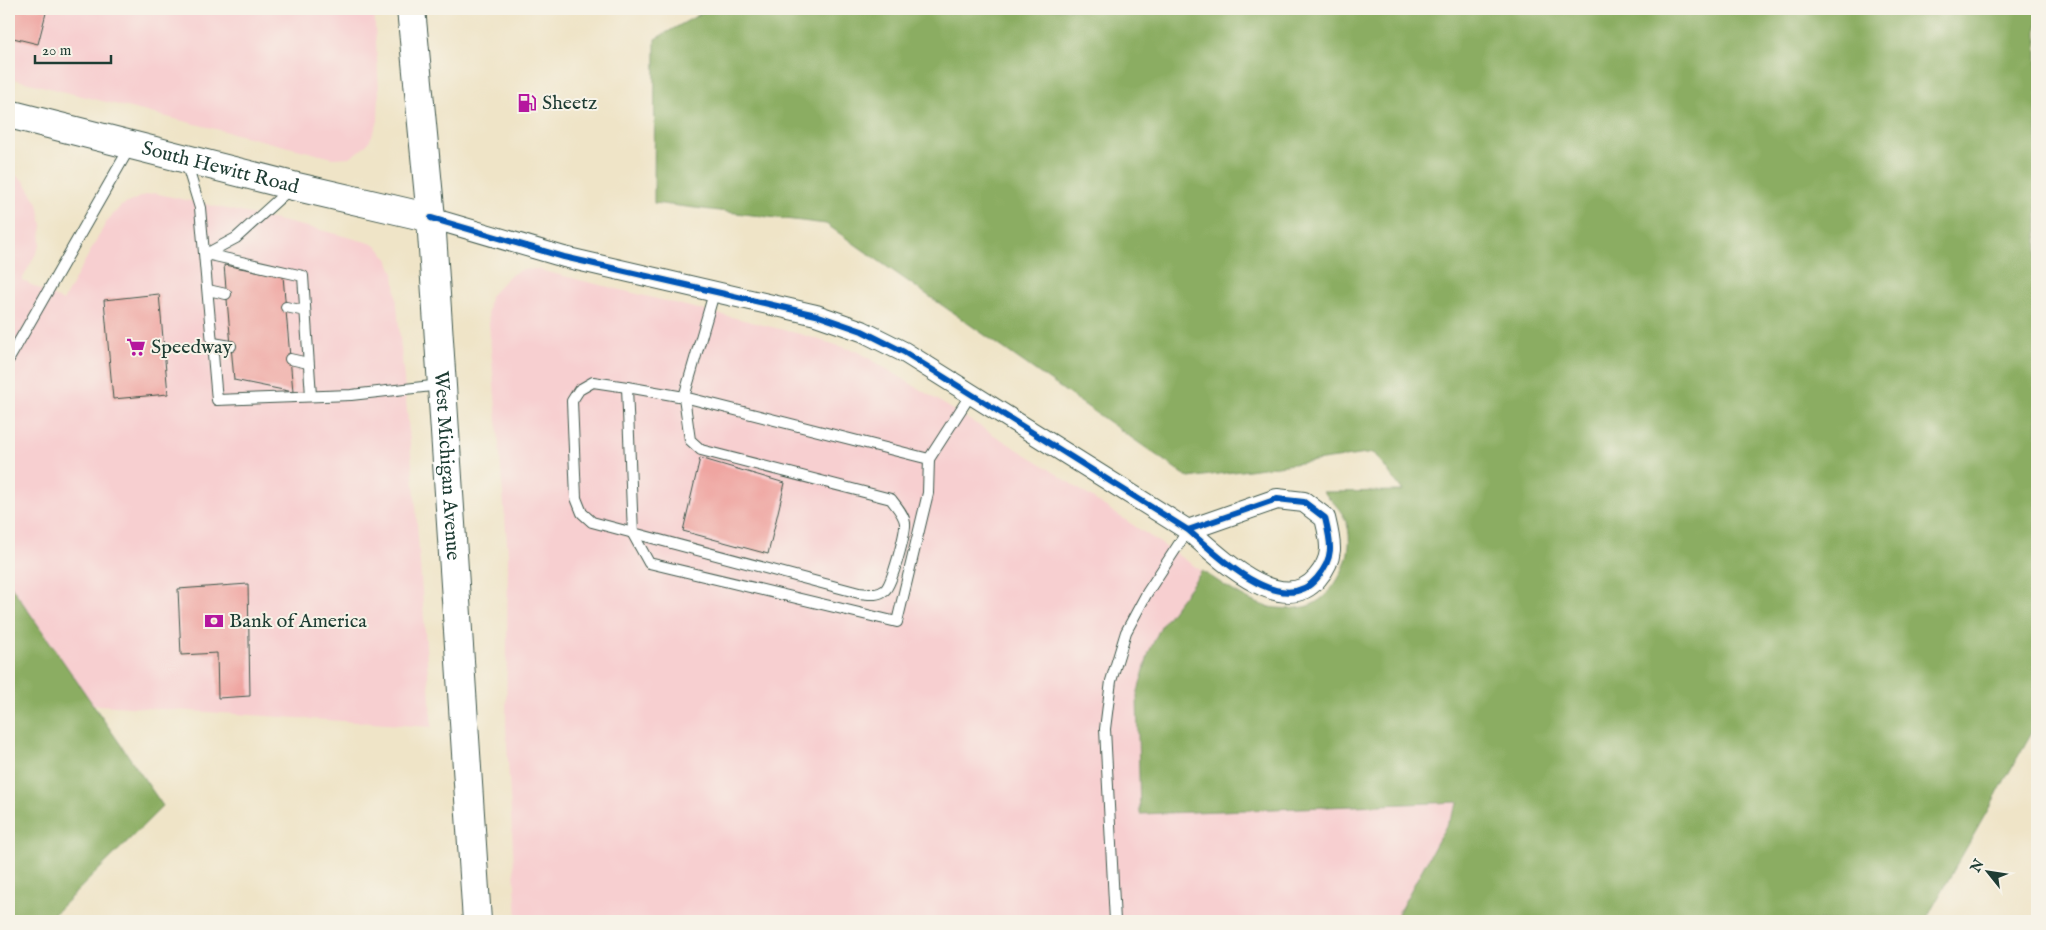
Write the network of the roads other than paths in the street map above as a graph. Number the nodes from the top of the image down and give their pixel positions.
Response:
1 (411, 9) edge
2 (9, 114) edge
3 (132, 144) junction
4 (185, 157) junction
5 (293, 186) junction
6 (431, 218) junction
7 (206, 254) junction
8 (208, 290) junction
9 (714, 292) junction
10 (226, 294) dead end
11 (286, 306) dead end
12 (305, 311) junction
13 (213, 342) junction
14 (232, 346) dead end
15 (9, 359) edge
16 (290, 359) dead end
17 (308, 363) junction
18 (442, 385) junction
19 (627, 387) junction
20 (971, 394) junction
21 (311, 396) junction
22 (684, 397) junction
23 (929, 459) junction
24 (1188, 530) junction
25 (633, 534) junction
26 (477, 921) edge
27 (1115, 921) edge

1 - 6 main road, West Michigan Avenue
2 - 3 main road, South Hewitt Road
3 - 4 main road, South Hewitt Road
3 - 15 lane
4 - 5 main road, South Hewitt Road
4 - 7 lane
5 - 6 main road, South Hewitt Road
5 - 7 lane
6 - 9 street
6 - 18 main road, West Michigan Avenue
7 - 8 lane
7 - 12 lane
8 - 10 lane
8 - 13 lane
9 - 20 street
9 - 22 lane
11 - 12 lane
12 - 17 lane
13 - 14 lane
13 - 21 lane
16 - 17 lane
17 - 21 lane
18 - 21 lane
18 - 26 main road, West Michigan Avenue
19 - 22 lane
19 - 25 lane
19 - 25 lane
20 - 23 lane
20 - 24 street
22 - 23 lane
22 - 25 lane
23 - 25 lane
24 - 24 street
24 - 27 lane

